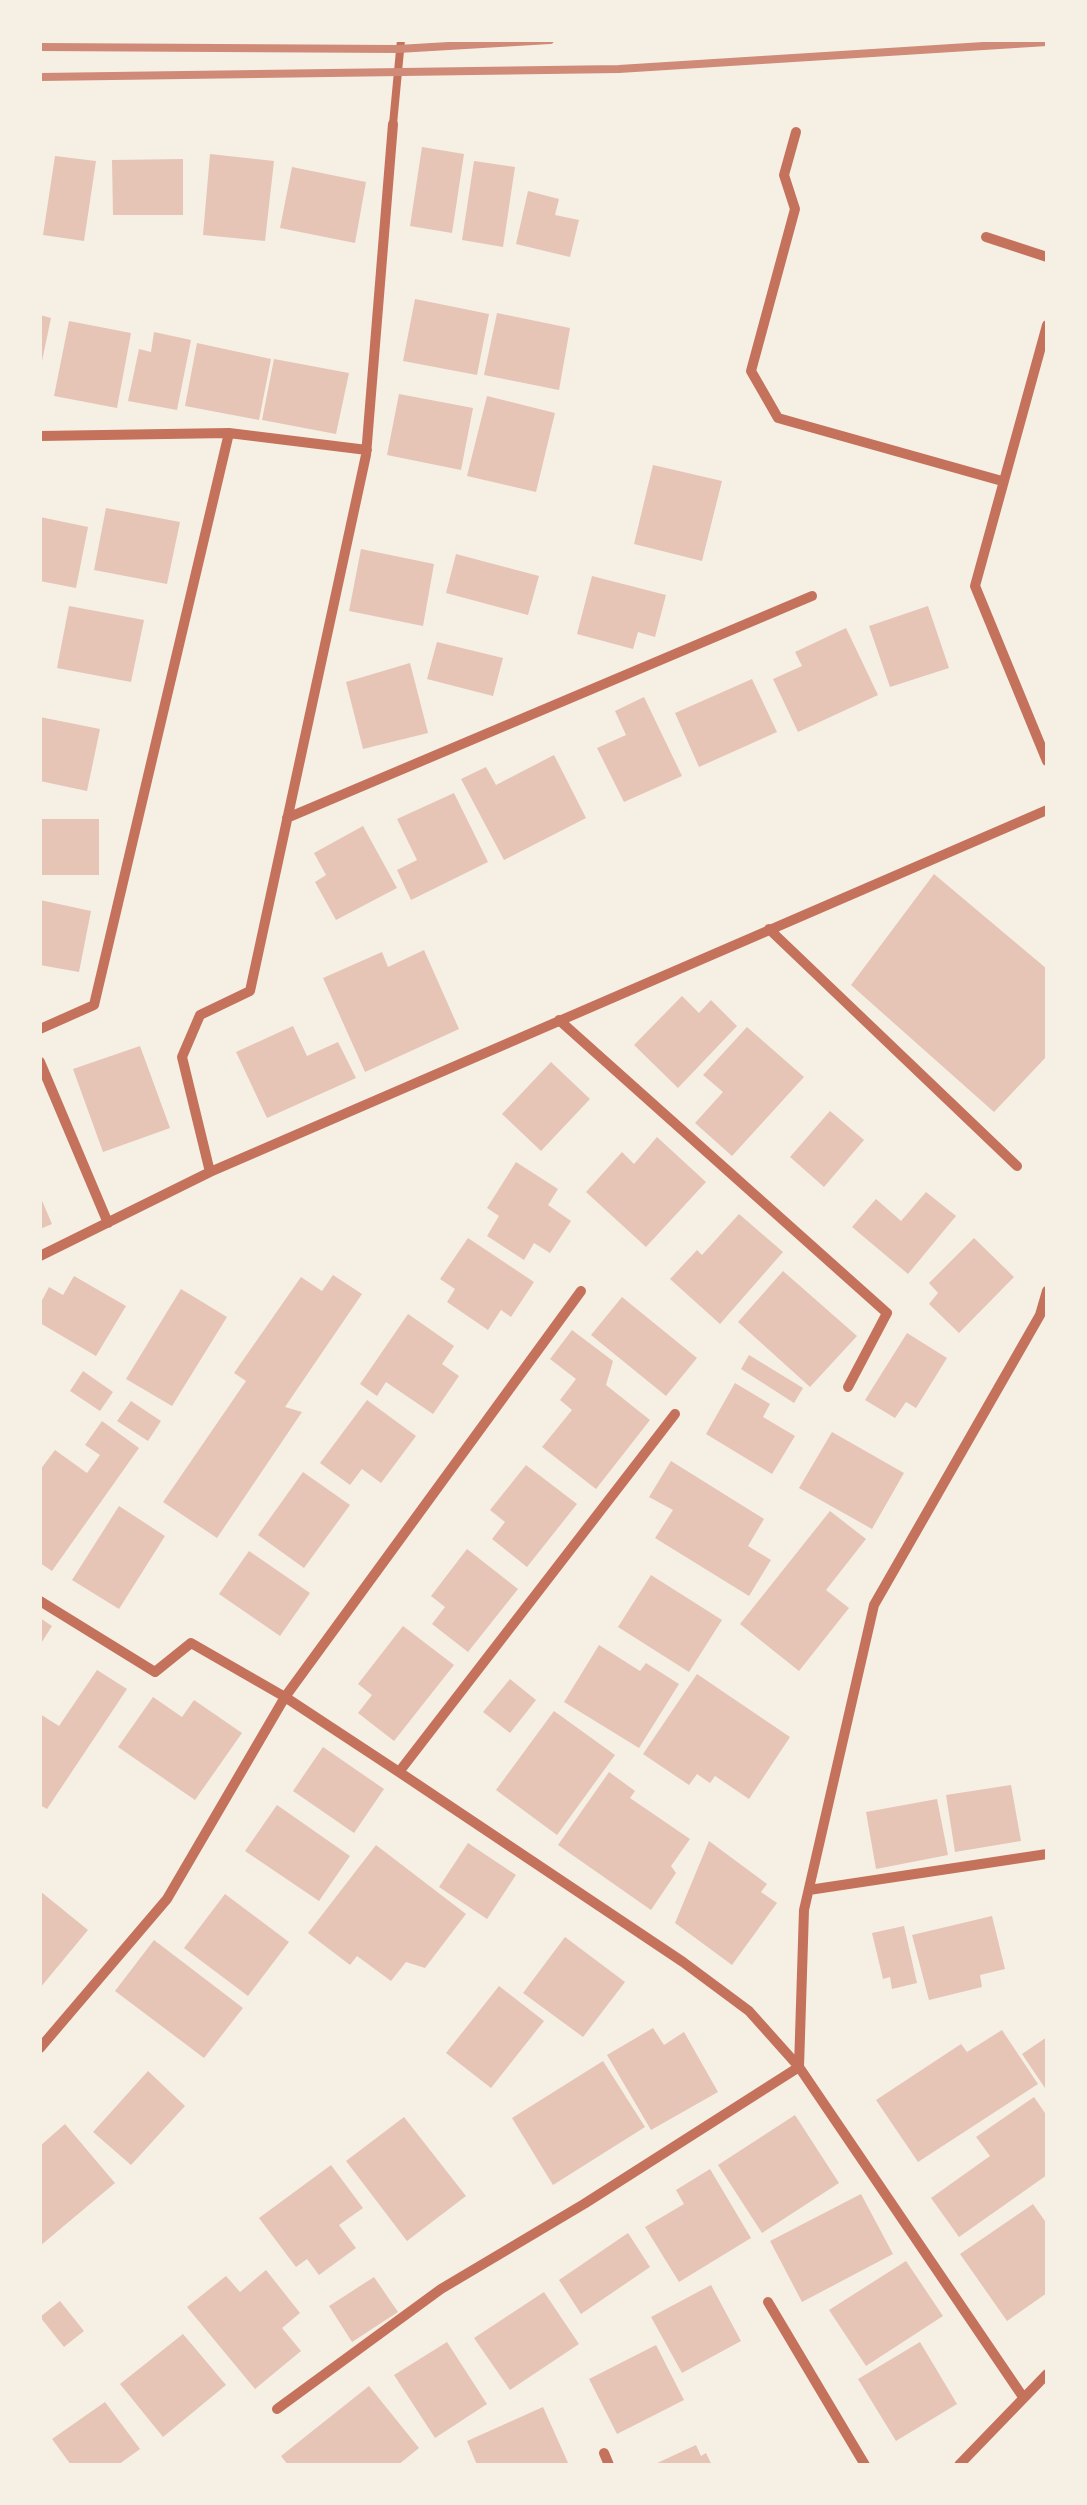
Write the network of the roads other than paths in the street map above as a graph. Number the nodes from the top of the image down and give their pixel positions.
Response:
1 (401, 40) edge
2 (393, 124) joint
3 (796, 132) dead end
4 (986, 237) dead end
5 (1047, 257) edge
6 (1047, 325) edge
7 (228, 434) junction
8 (40, 436) edge
9 (367, 450) junction
10 (1002, 482) junction
11 (812, 596) dead end
12 (1047, 761) edge
13 (1047, 810) edge
14 (287, 818) junction
15 (769, 929) junction
16 (559, 1020) junction
17 (40, 1029) edge
18 (40, 1062) edge
19 (1017, 1166) dead end
20 (210, 1172) junction
21 (108, 1224) junction
22 (40, 1256) edge
23 (581, 1291) dead end
24 (1047, 1291) edge
25 (848, 1387) dead end
26 (674, 1414) dead end
27 (40, 1601) edge
28 (285, 1697) junction
29 (399, 1772) junction
30 (1047, 1854) edge
31 (809, 1890) junction
32 (40, 2048) edge
33 (799, 2067) junction
34 (768, 2302) dead end
35 (1047, 2374) edge
36 (1023, 2397) junction
37 (277, 2408) dead end
38 (604, 2453) dead end
39 (609, 2465) edge
40 (865, 2465) edge
41 (958, 2465) edge

1 - 2 lane
2 - 9 street
3 - 10 street
4 - 5 street
6 - 10 street
7 - 8 street
7 - 9 street
7 - 17 street
9 - 14 street
10 - 12 street
11 - 14 street
13 - 15 street
14 - 20 street
15 - 16 street
15 - 19 street
16 - 20 street
16 - 25 street
18 - 21 street
20 - 21 street
21 - 22 street
23 - 28 street
24 - 31 street
26 - 29 street
27 - 28 street
28 - 29 street
28 - 32 street
29 - 33 street
30 - 31 street
31 - 33 street
33 - 36 street
33 - 37 street
34 - 40 street
35 - 36 street
36 - 41 street
38 - 39 street

